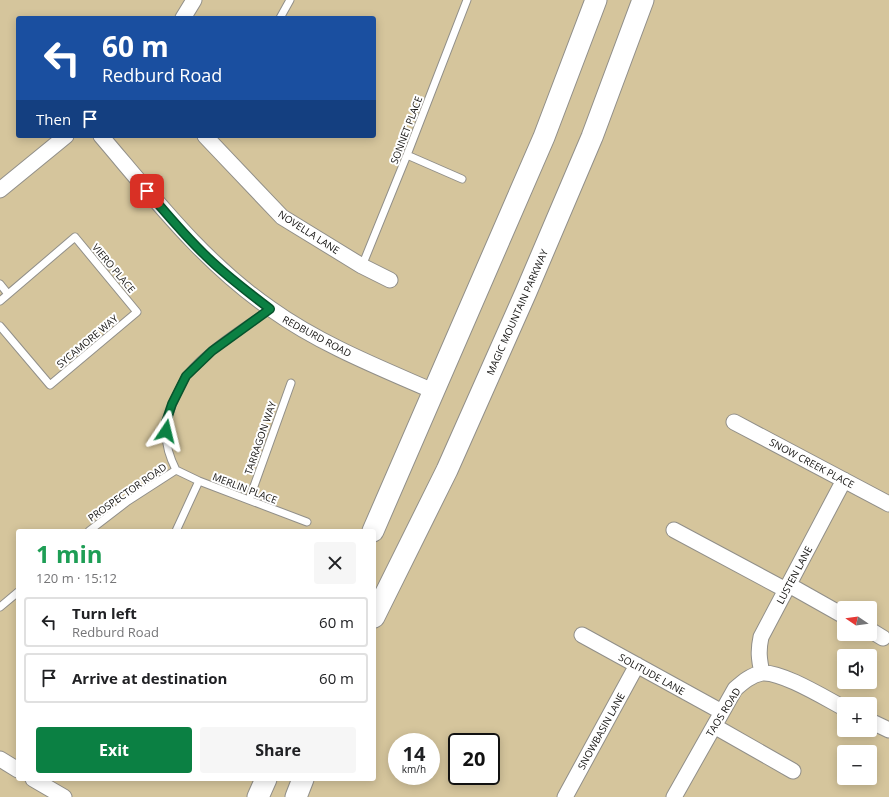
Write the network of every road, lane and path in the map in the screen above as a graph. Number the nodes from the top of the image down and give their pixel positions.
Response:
1 (194, 0) edge
2 (290, 0) edge
3 (467, 0) edge
4 (596, 0) edge
5 (643, 0) edge
6 (185, 16) edge
7 (281, 16) edge
8 (64, 138) edge
9 (103, 138) edge
10 (212, 141) edge
11 (407, 155) junction
12 (462, 179) dead end
13 (0, 190) edge
14 (362, 266) junction
15 (390, 280) dead end
16 (0, 284) edge
17 (8, 294) junction
18 (0, 300) edge
19 (270, 309) junction
20 (137, 312) joint
21 (0, 326) edge
22 (290, 382) dead end
23 (433, 391) junction
24 (734, 422) dead end
25 (176, 470) junction
26 (844, 480) junction
27 (199, 481) junction
28 (249, 500) junction
29 (889, 504) edge
30 (307, 522) dead end
31 (92, 529) edge
32 (177, 529) edge
33 (374, 529) edge
34 (674, 530) dead end
35 (788, 587) junction
36 (16, 594) edge
37 (0, 607) edge
38 (837, 612) edge
39 (376, 613) edge
40 (877, 634) edge
41 (582, 635) dead end
42 (883, 638) dead end
43 (637, 665) junction
44 (762, 674) junction
45 (837, 704) edge
46 (722, 712) junction
47 (877, 724) edge
48 (714, 726) junction
49 (889, 730) edge
50 (0, 759) edge
51 (16, 769) edge
52 (793, 771) dead end
53 (36, 781) edge
54 (265, 781) edge
55 (302, 781) edge
56 (64, 797) edge
57 (258, 797) edge
58 (296, 797) edge
59 (565, 797) edge
60 (674, 797) edge

1 - 6 street
2 - 7 lane
3 - 11 lane, SONNET PLACE
4 - 23 street
5 - 39 street, MAGIC MOUNTAIN PARKWAY
8 - 13 street
9 - 19 street, REDBURD ROAD
10 - 14 street, NOVELLA LANE
11 - 12 lane
11 - 14 lane, SONNET PLACE
14 - 15 street, NOVELLA LANE
16 - 17 lane
17 - 18 lane
17 - 20 lane, VIERO PLACE
19 - 23 street, REDBURD ROAD
19 - 25 lane
20 - 21 lane, SYCAMORE WAY
22 - 28 lane, TARRAGON WAY
23 - 33 street
24 - 26 street, SNOW CREEK PLACE
25 - 27 lane, MERLIN PLACE
25 - 31 lane, PROSPECTOR ROAD
26 - 29 street, SNOW CREEK PLACE
26 - 35 street, LUSTEN LANE
27 - 28 lane, MERLIN PLACE
27 - 32 lane
28 - 30 lane, MERLIN PLACE
34 - 35 street
35 - 38 street
35 - 44 street, LUSTEN LANE
36 - 37 lane
40 - 42 street
41 - 43 street, SOLITUDE LANE
43 - 46 street, SOLITUDE LANE
43 - 59 street, SNOWBASIN LANE
44 - 45 street
44 - 46 street, TAOS ROAD
46 - 48 street, TAOS ROAD
47 - 49 street
48 - 52 street
48 - 60 street, TAOS ROAD
50 - 51 street
53 - 56 street
54 - 57 street
55 - 58 street

